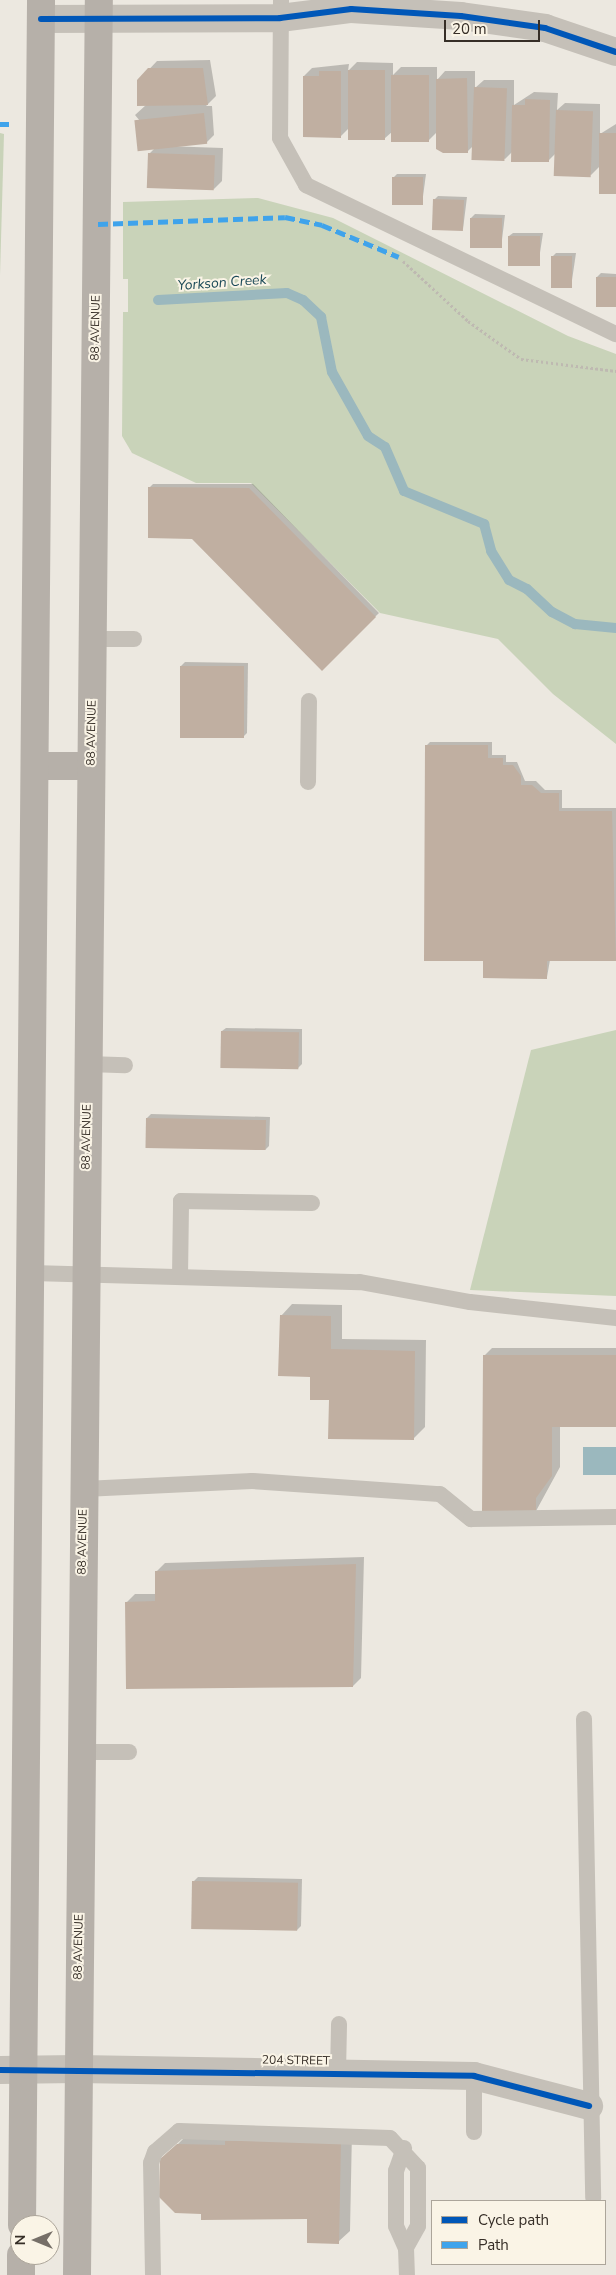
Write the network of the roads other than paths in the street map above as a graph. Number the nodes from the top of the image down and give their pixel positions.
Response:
1 (41, 9) edge
2 (99, 9) edge
3 (280, 9) edge
4 (616, 52) edge
5 (616, 334) edge
6 (93, 639) junction
7 (134, 639) dead end
8 (309, 702) dead end
9 (36, 766) junction
10 (91, 766) junction
11 (308, 782) dead end
12 (88, 1064) junction
13 (126, 1065) dead end
14 (312, 1203) dead end
15 (32, 1273) junction
16 (86, 1274) junction
17 (180, 1277) junction
18 (616, 1318) edge
19 (84, 1489) junction
20 (616, 1517) edge
21 (584, 1719) dead end
22 (81, 1752) junction
23 (129, 1752) dead end
24 (339, 2024) dead end
25 (78, 2069) junction
26 (13, 2070) edge
27 (338, 2073) junction
28 (474, 2076) junction
29 (589, 2106) junction
30 (474, 2132) dead end
31 (404, 2148) junction
32 (593, 2198) dead end
33 (21, 2215) edge
34 (406, 2248) junction
35 (77, 2275) edge
36 (153, 2275) edge
37 (407, 2275) edge

1 - 2 street
1 - 9 main road
2 - 3 street
2 - 6 main road, 88 AVENUE
3 - 4 street
3 - 5 lane
6 - 7 lane
6 - 10 main road, 88 AVENUE
8 - 11 lane
9 - 10 main road
9 - 15 main road
10 - 12 main road, 88 AVENUE
12 - 13 lane
12 - 16 main road, 88 AVENUE
14 - 17 lane
15 - 16 lane
15 - 26 main road
16 - 17 lane
16 - 19 main road, 88 AVENUE
17 - 18 lane
19 - 20 lane
19 - 22 main road, 88 AVENUE
21 - 29 lane
22 - 23 lane
22 - 25 main road, 88 AVENUE
24 - 27 lane
25 - 26 street, 204 STREET
25 - 27 street, 204 STREET
25 - 35 main road, 88 AVENUE
26 - 33 main road
27 - 28 street, 204 STREET
28 - 29 street, 204 STREET
28 - 30 lane
29 - 32 lane
31 - 34 lane
31 - 34 lane
31 - 36 lane
34 - 37 lane

